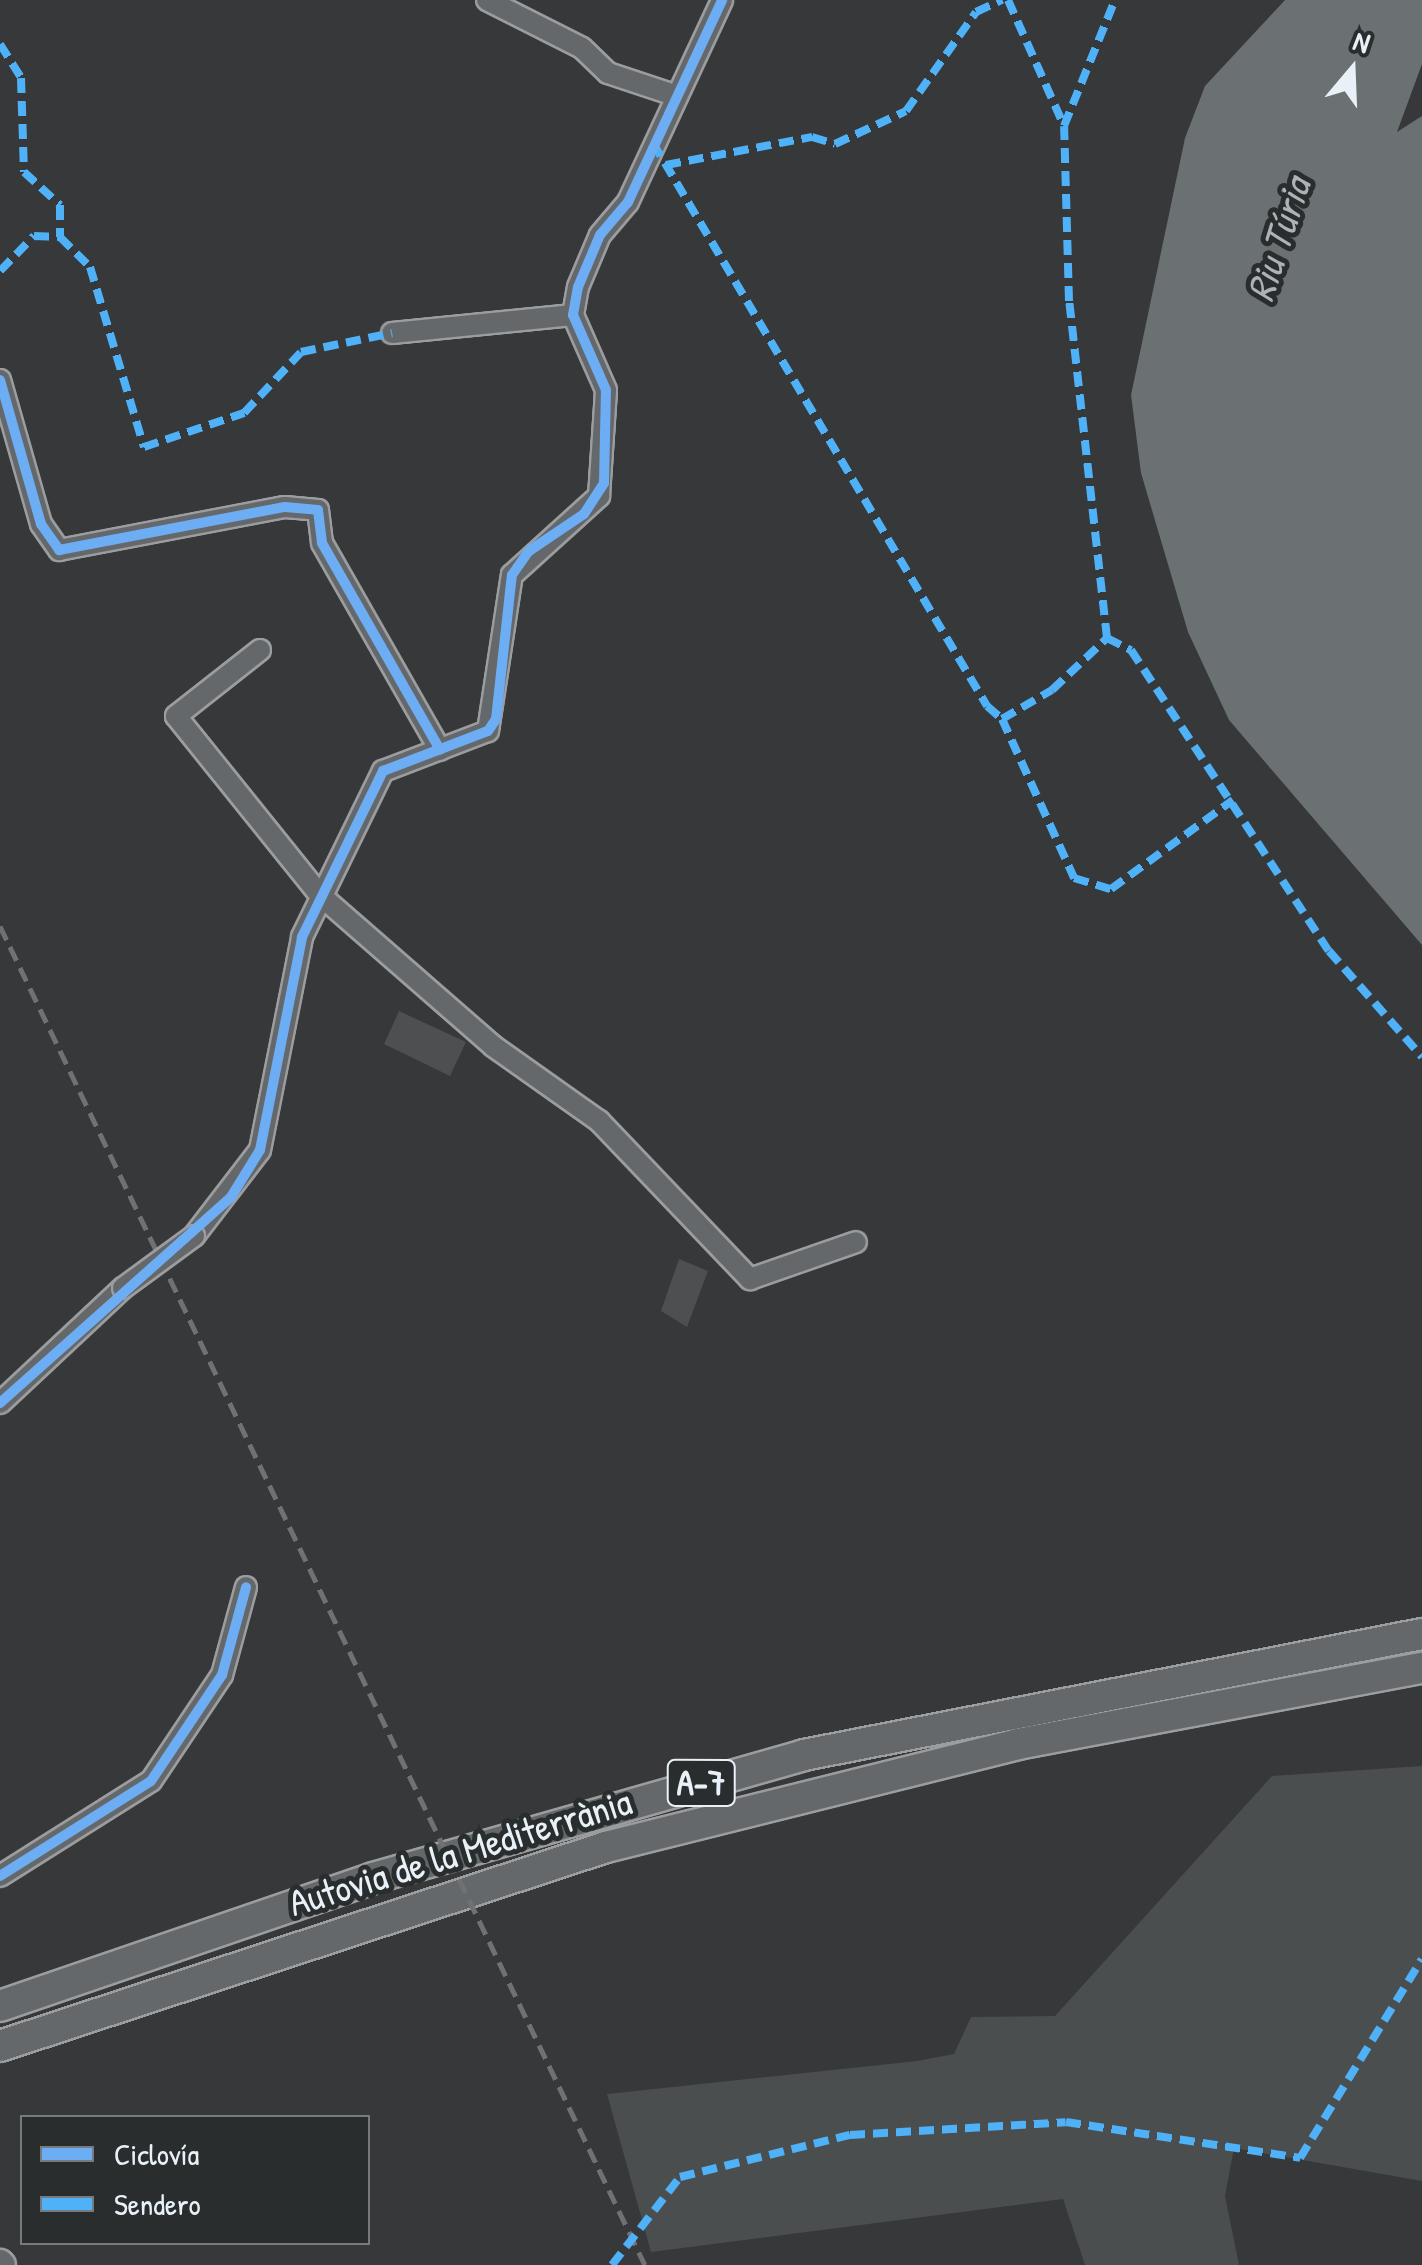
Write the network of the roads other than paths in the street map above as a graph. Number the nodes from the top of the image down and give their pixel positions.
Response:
1 (487, 0) edge
2 (722, 0) edge
3 (677, 96) junction
4 (573, 314) junction
5 (392, 333) dead end
6 (0, 380) edge
7 (260, 650) dead end
8 (440, 750) junction
9 (319, 894) junction
10 (856, 1242) dead end
11 (0, 1403) edge
12 (246, 1588) dead end
13 (1422, 1634) edge
14 (1422, 1668) edge
15 (0, 1876) edge
16 (0, 2006) edge
17 (0, 2046) edge

1 - 3 street
2 - 3 street
3 - 4 street
4 - 5 street
4 - 8 street
6 - 8 street
7 - 9 street
8 - 9 street
9 - 10 street
9 - 11 street, bridge
12 - 15 street
13 - 16 highway, Autovia de la Mediterrània / A-7
14 - 17 highway, Autovia de la Mediterrània / A-7

